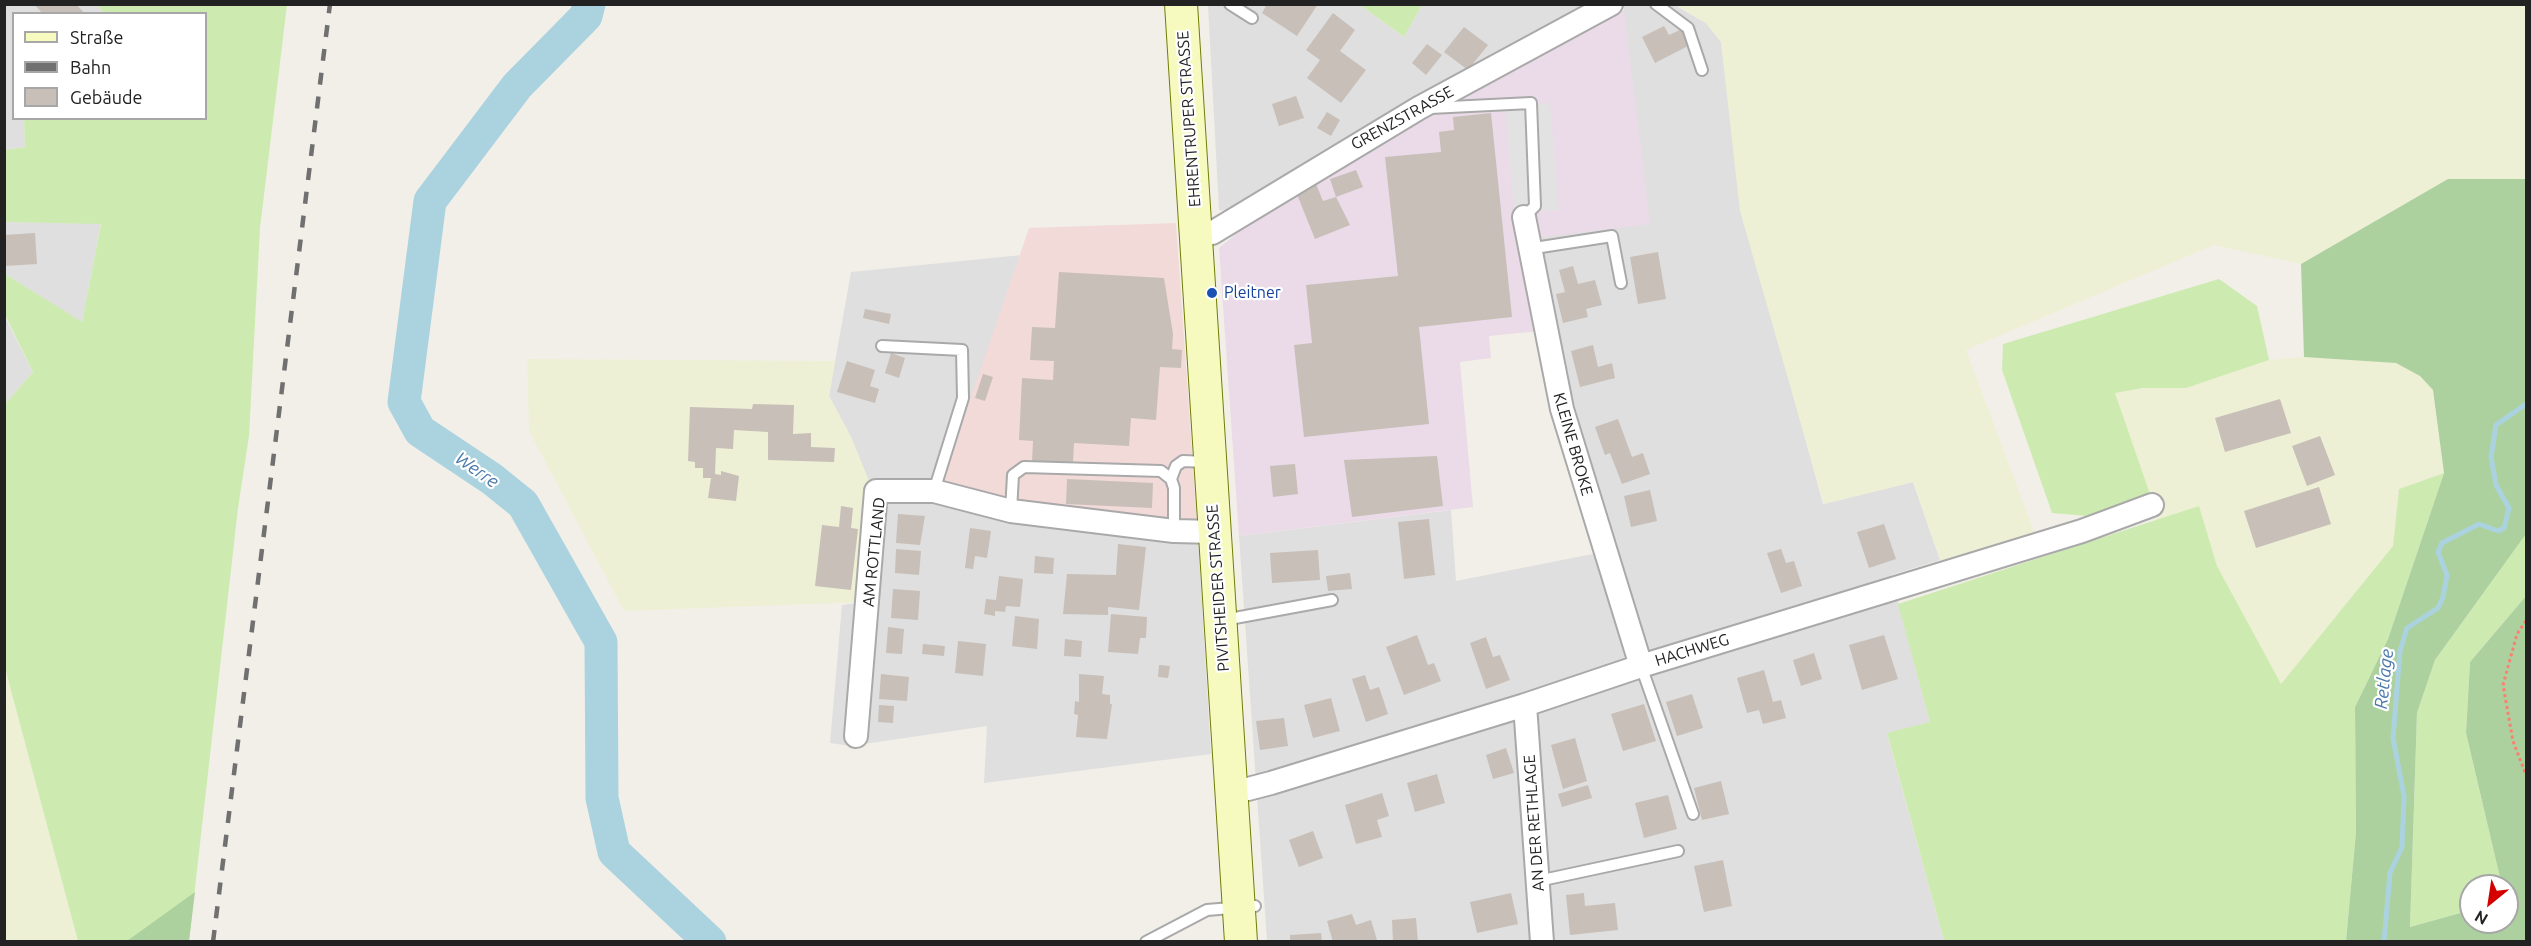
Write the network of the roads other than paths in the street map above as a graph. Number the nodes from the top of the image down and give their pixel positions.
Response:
1 (1181, 4) edge
2 (1230, 4) edge
3 (1611, 4) edge
4 (1656, 4) edge
5 (1252, 18) dead end
6 (1702, 70) dead end
7 (1419, 108) junction
8 (1524, 217) joint
9 (1196, 234) junction
10 (1528, 249) junction
11 (1621, 284) dead end
12 (882, 346) dead end
13 (1210, 462) junction
14 (1171, 479) junction
15 (934, 491) junction
16 (2151, 505) dead end
17 (1011, 511) junction
18 (1173, 531) junction
19 (1223, 531) junction
20 (1332, 600) dead end
21 (1221, 620) junction
22 (1641, 666) junction
23 (1525, 705) junction
24 (856, 736) dead end
25 (1231, 790) junction
26 (1693, 814) dead end
27 (1678, 851) dead end
28 (1538, 881) junction
29 (1247, 908) junction
30 (1146, 942) edge
31 (1241, 942) edge
32 (1542, 942) edge

1 - 9 main road, EHRENTRUPER STRASSE
2 - 5 lane
3 - 7 street, GRENZSTRASSE
4 - 6 lane
7 - 8 lane
7 - 9 street, GRENZSTRASSE
8 - 10 street, KLEINE BROKE
9 - 13 main road, PIVITSHEIDER STRASSE
10 - 11 lane
10 - 22 street, KLEINE BROKE
12 - 15 lane
13 - 14 lane
13 - 19 main road, PIVITSHEIDER STRASSE
14 - 17 lane
14 - 18 lane
15 - 17 street, AM ROTTLAND
15 - 24 street, AM ROTTLAND
16 - 22 street, HACHWEG
17 - 18 street, AM ROTTLAND
18 - 19 street, AM ROTTLAND
19 - 21 main road, PIVITSHEIDER STRASSE
20 - 21 lane
21 - 25 main road, PIVITSHEIDER STRASSE
22 - 23 street, HACHWEG
22 - 26 lane
23 - 25 street, HACHWEG
23 - 28 street, AN DER RETHLAGE
25 - 29 main road, PIVITSHEIDER STRASSE
27 - 28 lane
28 - 32 street, AN DER RETHLAGE
29 - 30 lane
29 - 31 main road, PIVITSHEIDER STRASSE

